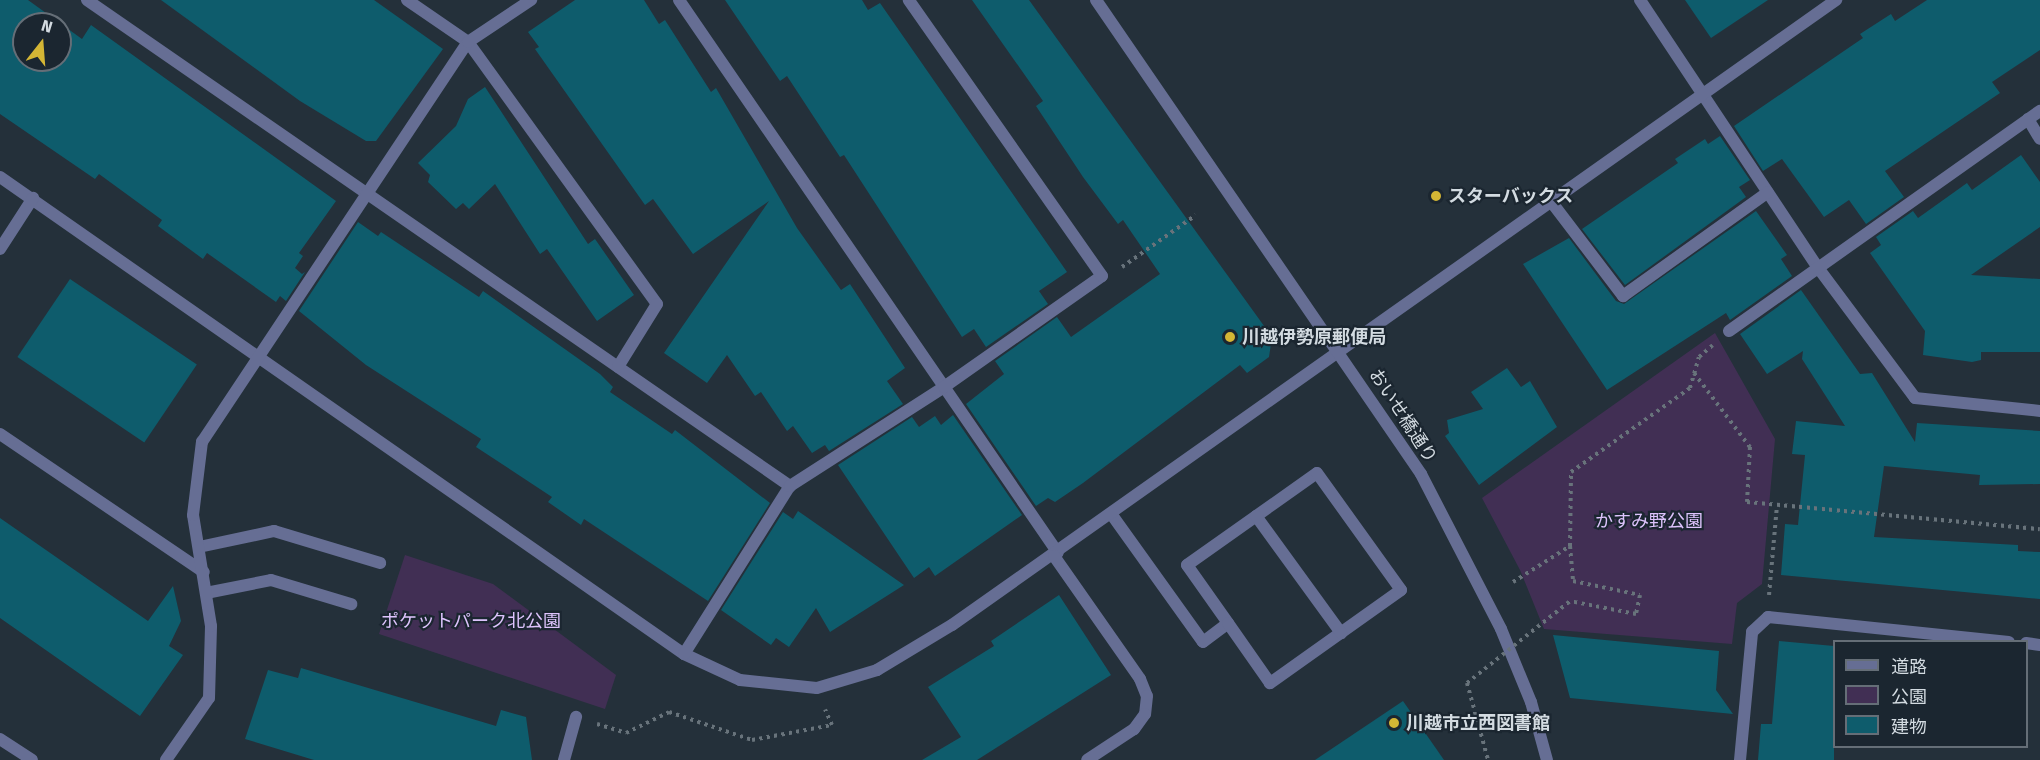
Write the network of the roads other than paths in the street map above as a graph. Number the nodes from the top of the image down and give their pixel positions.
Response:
1 (87, 0) edge
2 (407, 0) edge
3 (531, 0) edge
4 (679, 0) edge
5 (909, 0) edge
6 (1096, 0) edge
7 (1640, 0) edge
8 (1836, 0) edge
9 (468, 42) junction
10 (1705, 93) junction
11 (2040, 111) edge
12 (2028, 119) junction
13 (2040, 139) edge
14 (0, 177) edge
15 (1768, 192) junction
16 (368, 195) junction
17 (33, 198) junction
18 (1552, 204) junction
19 (0, 249) edge
20 (1819, 269) junction
21 (1729, 331) road end
22 (1341, 353) junction
23 (260, 355) junction
24 (618, 367) junction
25 (944, 387) junction
26 (2040, 411) edge
27 (0, 434) edge
28 (790, 486) junction
29 (1112, 515) junction
30 (1256, 516) junction
31 (199, 547) junction
32 (1056, 554) junction
33 (380, 563) dead end
34 (204, 572) junction
35 (206, 593) junction
36 (351, 604) dead end
37 (1228, 623) junction
38 (1341, 633) junction
39 (1990, 640) edge
40 (684, 654) junction
41 (576, 717) road end
42 (0, 739) edge
43 (33, 760) edge
44 (166, 760) edge
45 (564, 760) edge
46 (1087, 760) edge
47 (1548, 760) edge
48 (1740, 760) edge

1 - 16 street
2 - 9 street
3 - 9 street
4 - 25 street
5 - 25 street
6 - 22 street, おいせ橋通り
7 - 10 street
8 - 10 street
9 - 16 street
9 - 24 street
10 - 15 street
10 - 18 street
11 - 12 street
12 - 13 street
12 - 20 street
14 - 17 street
15 - 18 street
15 - 20 street
16 - 23 street
16 - 24 street
17 - 19 street
17 - 23 street
18 - 22 street
20 - 21 street
20 - 26 street
22 - 29 street
22 - 47 street, おいせ橋通り
23 - 31 street
23 - 40 street
24 - 28 street
25 - 28 street
25 - 32 street
27 - 34 street
28 - 40 street
29 - 32 street
29 - 37 street
30 - 37 street
30 - 38 street
30 - 38 street
31 - 33 street
31 - 34 street
32 - 40 street
32 - 46 street
34 - 35 street
35 - 36 street
35 - 44 street
37 - 38 street
39 - 48 street
41 - 45 street
42 - 43 street

